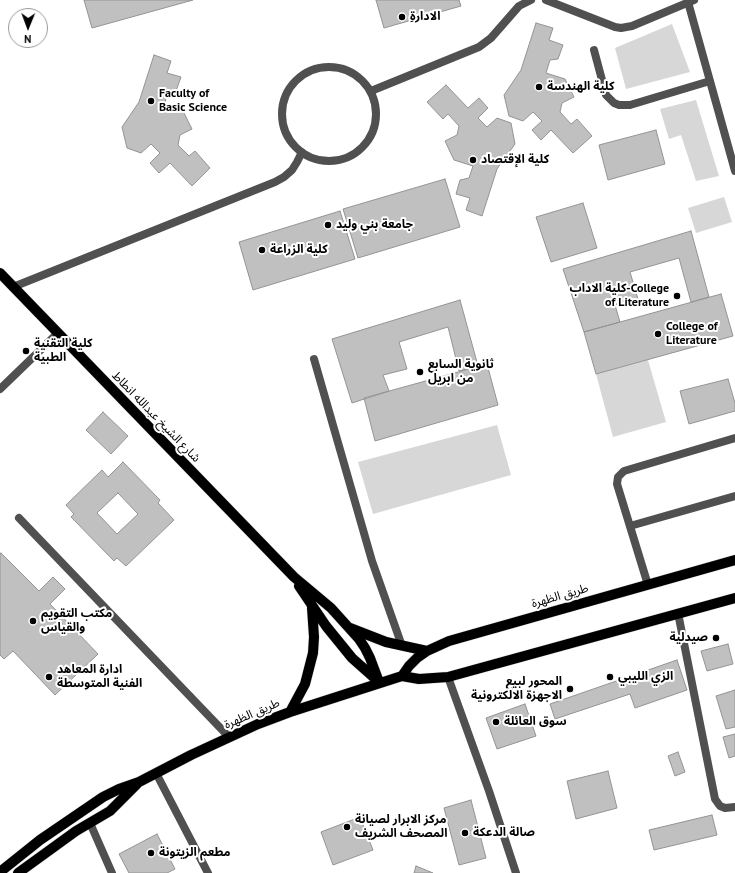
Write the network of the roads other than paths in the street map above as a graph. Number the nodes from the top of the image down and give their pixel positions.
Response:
1 (531, 0) edge
2 (546, 0) edge
3 (691, 1) edge
4 (594, 50) dead end
5 (710, 81) junction
6 (371, 91) junction
7 (302, 152) junction
8 (735, 171) edge
9 (0, 273) edge
10 (13, 287) junction
11 (58, 333) junction
12 (314, 359) dead end
13 (0, 389) edge
14 (735, 438) edge
15 (735, 496) edge
16 (19, 518) dead end
17 (630, 526) junction
18 (735, 560) edge
19 (294, 577) junction
20 (648, 585) junction
21 (735, 598) edge
22 (312, 606) junction
23 (678, 613) junction
24 (348, 627) junction
25 (402, 646) junction
26 (427, 651) junction
27 (402, 676) junction
28 (448, 677) junction
29 (379, 682) junction
30 (290, 712) junction
31 (229, 738) junction
32 (156, 773) junction
33 (139, 782) junction
34 (735, 807) edge
35 (90, 823) junction
36 (0, 872) edge
37 (18, 873) edge
38 (112, 873) edge
39 (208, 873) edge
40 (516, 873) edge

1 - 6 street
2 - 3 street
3 - 5 street
4 - 5 street
5 - 8 street
6 - 7 street
6 - 7 street
7 - 10 street
9 - 10 main road, شارع الشيخ عبدالله انطاط
10 - 11 main road, شارع الشيخ عبدالله انطاط
11 - 13 street
11 - 19 main road, شارع الشيخ عبدالله انطاط
12 - 25 street
14 - 17 street
15 - 17 street
16 - 31 street
17 - 20 street
18 - 20 main road, طريق الظهرة
19 - 22 main road, شارع الشيخ عبدالله انطاط
19 - 24 main road, شارع الشيخ عبدالله انطاط
20 - 26 main road, طريق الظهرة
21 - 23 main road, طريق الظهرة
22 - 29 main road, شارع الشيخ عبدالله انطاط
22 - 30 main road
23 - 28 main road, طريق الظهرة
23 - 34 street
24 - 25 main road
24 - 29 main road, شارع الشيخ عبدالله انطاط
25 - 26 main road
26 - 27 main road, طريق الظهرة
27 - 28 main road, طريق الظهرة
27 - 29 main road, طريق الظهرة
28 - 40 street
29 - 30 main road, طريق الظهرة
30 - 31 main road, طريق الظهرة
31 - 32 main road, طريق الظهرة
32 - 33 main road, طريق الظهرة
32 - 39 street
33 - 35 main road, طريق الظهرة
33 - 36 main road, طريق الظهرة
35 - 37 main road, طريق الظهرة
35 - 38 street

